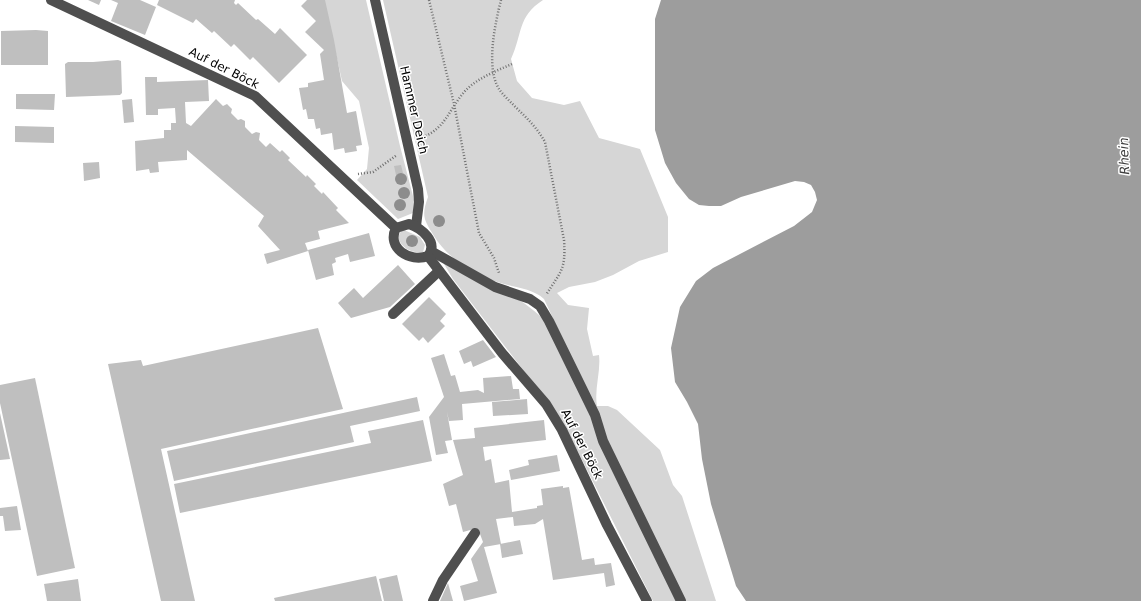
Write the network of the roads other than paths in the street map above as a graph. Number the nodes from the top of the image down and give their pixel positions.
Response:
1 (51, 0) edge
2 (375, 0) edge
3 (416, 226) junction
4 (396, 228) junction
5 (430, 253) junction
6 (439, 271) junction
7 (394, 314) dead end
8 (475, 533) dead end
9 (433, 601) edge
10 (647, 601) edge
11 (680, 601) edge

1 - 4 street, Auf der Böck
2 - 3 street, Hammer Deich
3 - 4 street
3 - 5 street, Auf der Böck
4 - 5 street
5 - 6 street, Auf der Böck
5 - 11 street
6 - 7 street
6 - 10 street, Auf der Böck
8 - 9 street

